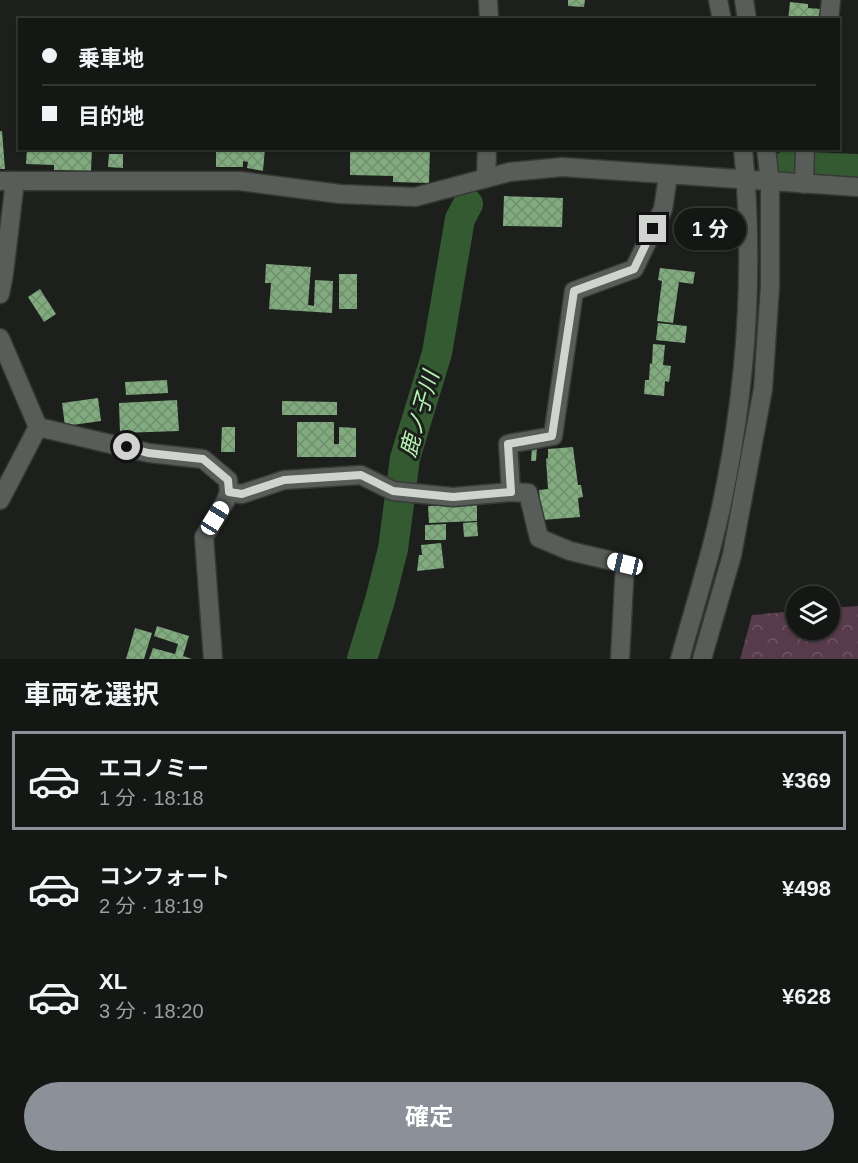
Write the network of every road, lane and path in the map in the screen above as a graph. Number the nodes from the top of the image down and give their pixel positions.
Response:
1 (488, 0) edge
2 (718, 0) edge
3 (744, 0) edge
4 (831, 0) edge
5 (489, 18) edge
6 (722, 18) edge
7 (747, 18) edge
8 (829, 18) edge
9 (487, 150) edge
10 (743, 150) edge
11 (766, 150) edge
12 (805, 151) edge
13 (668, 176) junction
14 (486, 178) junction
15 (804, 178) junction
16 (7, 181) edge
17 (746, 181) junction
18 (770, 182) junction
19 (858, 187) edge
20 (0, 294) edge
21 (0, 338) edge
22 (38, 427) junction
23 (229, 492) junction
24 (511, 492) junction
25 (0, 500) edge
26 (213, 659) edge
27 (620, 659) edge
28 (680, 659) edge
29 (702, 659) edge

1 - 5 street
2 - 6 street
3 - 7 street
4 - 8 street
9 - 14 street
10 - 17 street
11 - 18 street
12 - 15 street
13 - 14 street
13 - 17 street
13 - 24 street
14 - 16 street
15 - 18 street
15 - 19 street
16 - 20 street
17 - 18 street
17 - 28 street
18 - 29 street
21 - 22 street
22 - 23 street
22 - 25 street
23 - 24 street
23 - 26 street
24 - 27 street

